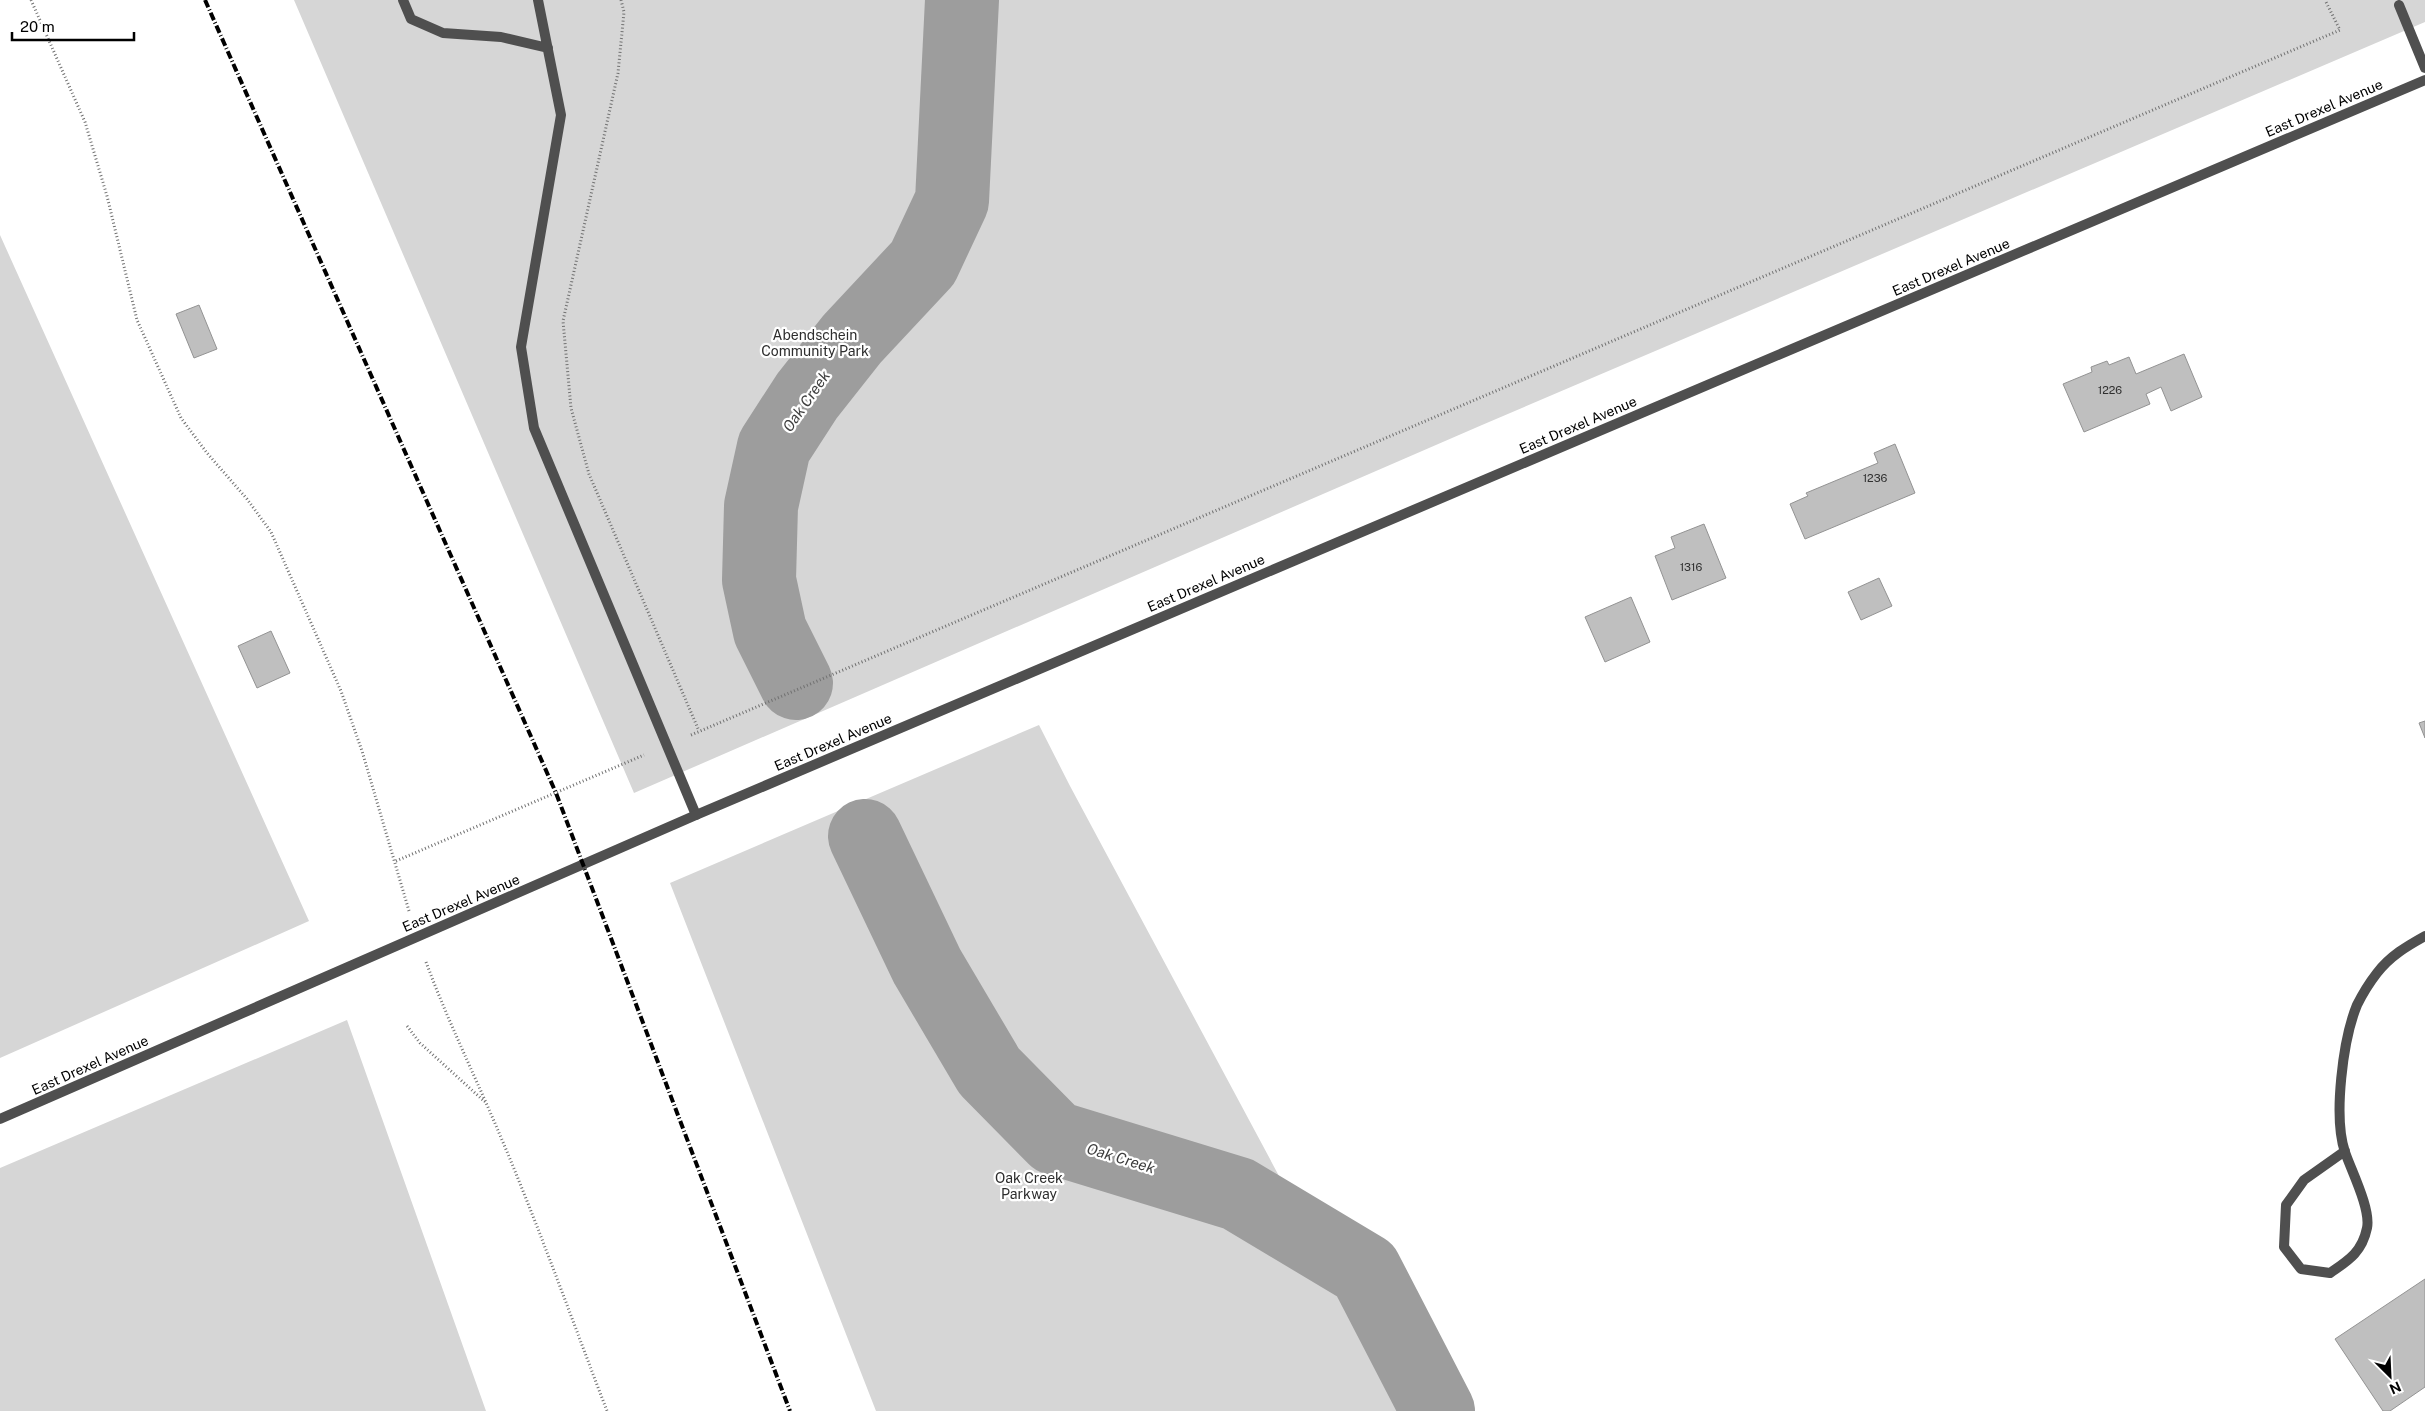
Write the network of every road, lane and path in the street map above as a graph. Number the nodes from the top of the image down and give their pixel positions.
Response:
1 (31, 0) edge
2 (403, 0) edge
3 (538, 0) edge
4 (622, 0) edge
5 (2325, 0) edge
6 (2399, 5) dead end
7 (548, 48) junction
8 (2425, 68) edge
9 (2425, 80) edge
10 (699, 731) junction
11 (666, 745) junction
12 (696, 815) junction
13 (396, 861) junction
14 (2425, 936) edge
15 (416, 937) junction
16 (407, 1026) dead end
17 (487, 1104) junction
18 (0, 1119) edge
19 (2344, 1151) junction
20 (607, 1411) edge

1 - 13 path
2 - 7 street
3 - 7 street
4 - 10 path
5 - 10 path
6 - 8 street
7 - 11 street
9 - 12 street, East Drexel Avenue
10 - 11 path
11 - 12 street
11 - 13 path
12 - 15 street, East Drexel Avenue
13 - 15 path
14 - 19 street
15 - 17 path
15 - 18 street, East Drexel Avenue
16 - 17 path
17 - 20 path
19 - 19 street

